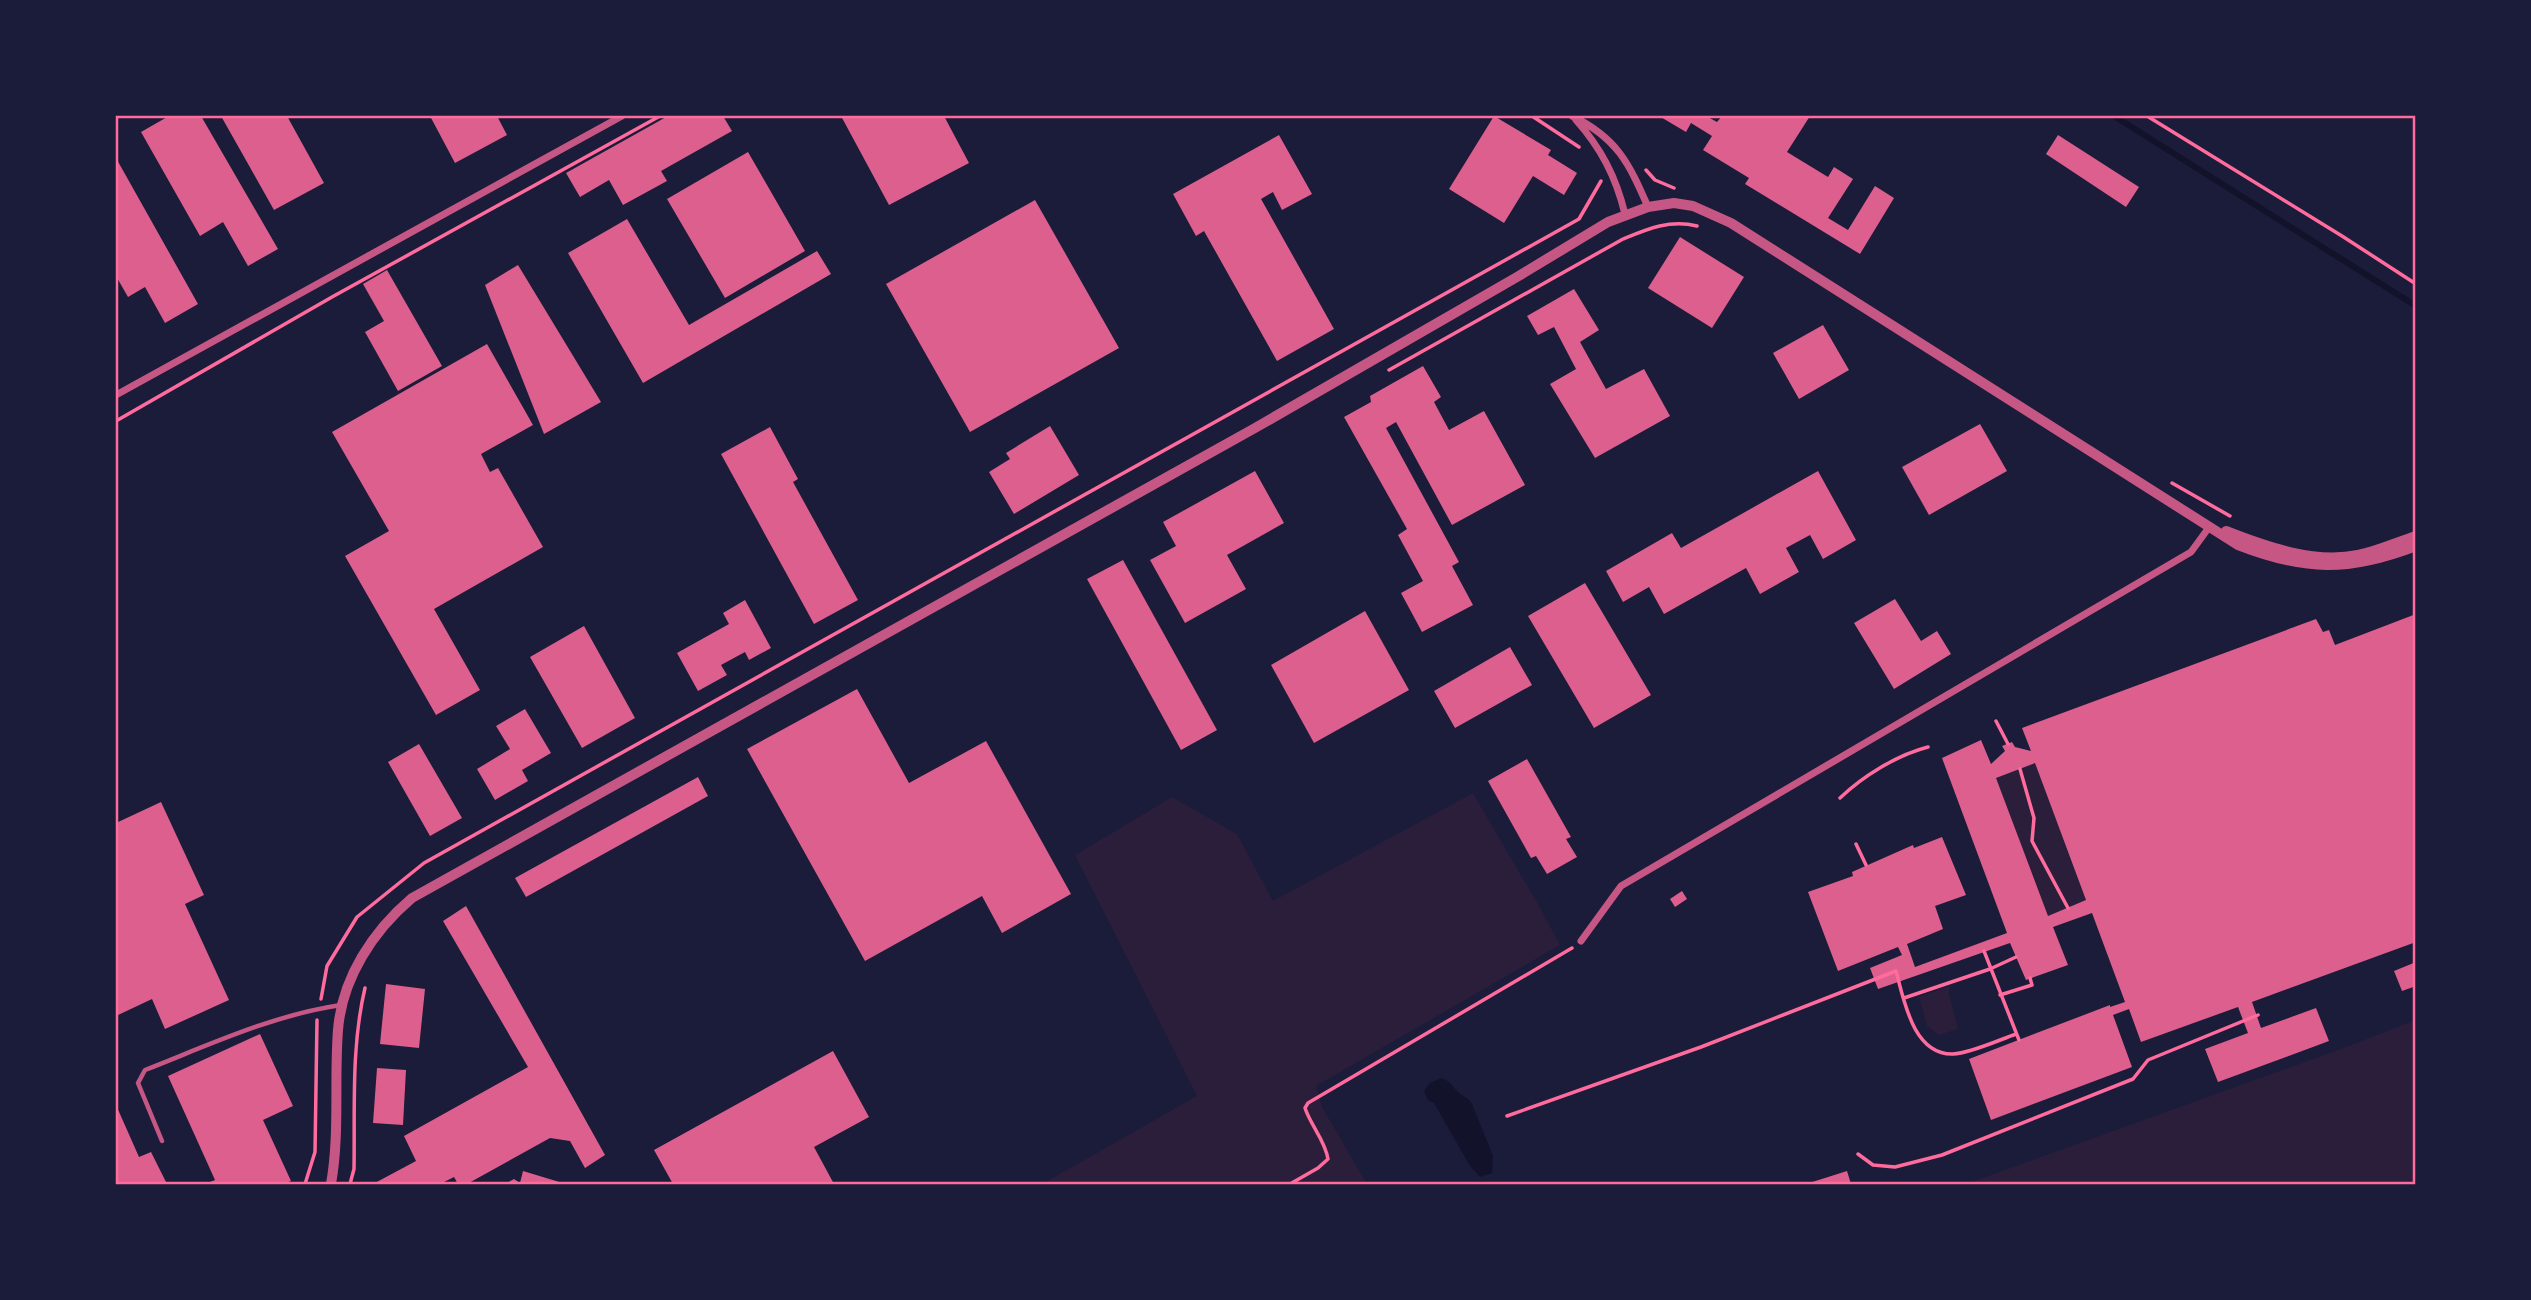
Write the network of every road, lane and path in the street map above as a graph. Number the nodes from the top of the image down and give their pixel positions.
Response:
1 (622, 116) edge
2 (660, 116) edge
3 (1532, 116) edge
4 (1573, 116) edge
5 (2147, 116) edge
6 (1584, 155) dead end
7 (1641, 163) dead end
8 (1597, 174) dead end
9 (1683, 190) dead end
10 (1648, 206) junction
11 (1625, 214) junction
12 (1579, 219) dead end
13 (1708, 228) dead end
14 (2416, 284) edge
15 (1382, 374) dead end
16 (116, 395) edge
17 (116, 421) edge
18 (2166, 480) dead end
19 (2235, 518) dead end
20 (2210, 526) junction
21 (2416, 536) edge
22 (2416, 546) edge
23 (1996, 721) dead end
24 (2008, 744) dead end
25 (1928, 747) dead end
26 (2020, 768) dead end
27 (1840, 797) dead end
28 (1856, 844) dead end
29 (1866, 865) dead end
30 (2068, 908) dead end
31 (1581, 941) dead end
32 (1984, 951) dead end
33 (1566, 952) dead end
34 (2016, 957) dead end
35 (1990, 969) junction
36 (2030, 978) dead end
37 (368, 982) dead end
38 (2000, 995) junction
39 (1904, 998) junction
40 (342, 1005) junction
41 (2258, 1015) dead end
42 (2016, 1034) junction
43 (2019, 1040) dead end
44 (1507, 1115) dead end
45 (162, 1141) dead end
46 (1857, 1154) dead end
47 (331, 1185) edge
48 (350, 1185) edge
49 (1290, 1185) edge

1 - 16 street
2 - 17 path
3 - 6 path
4 - 10 street
4 - 11 street
5 - 14 path
7 - 9 path
8 - 12 path
10 - 11 street
10 - 20 street
11 - 40 street
13 - 15 path
18 - 19 path
20 - 21 street
20 - 22 street
20 - 31 street
23 - 24 path
25 - 27 path
26 - 30 path
28 - 29 path
32 - 35 path
33 - 49 path
34 - 35 path
35 - 38 path
35 - 39 path
36 - 38 path
37 - 48 path
38 - 42 path
39 - 42 path
39 - 44 path
40 - 45 lane
40 - 47 street
41 - 46 path
42 - 43 path

